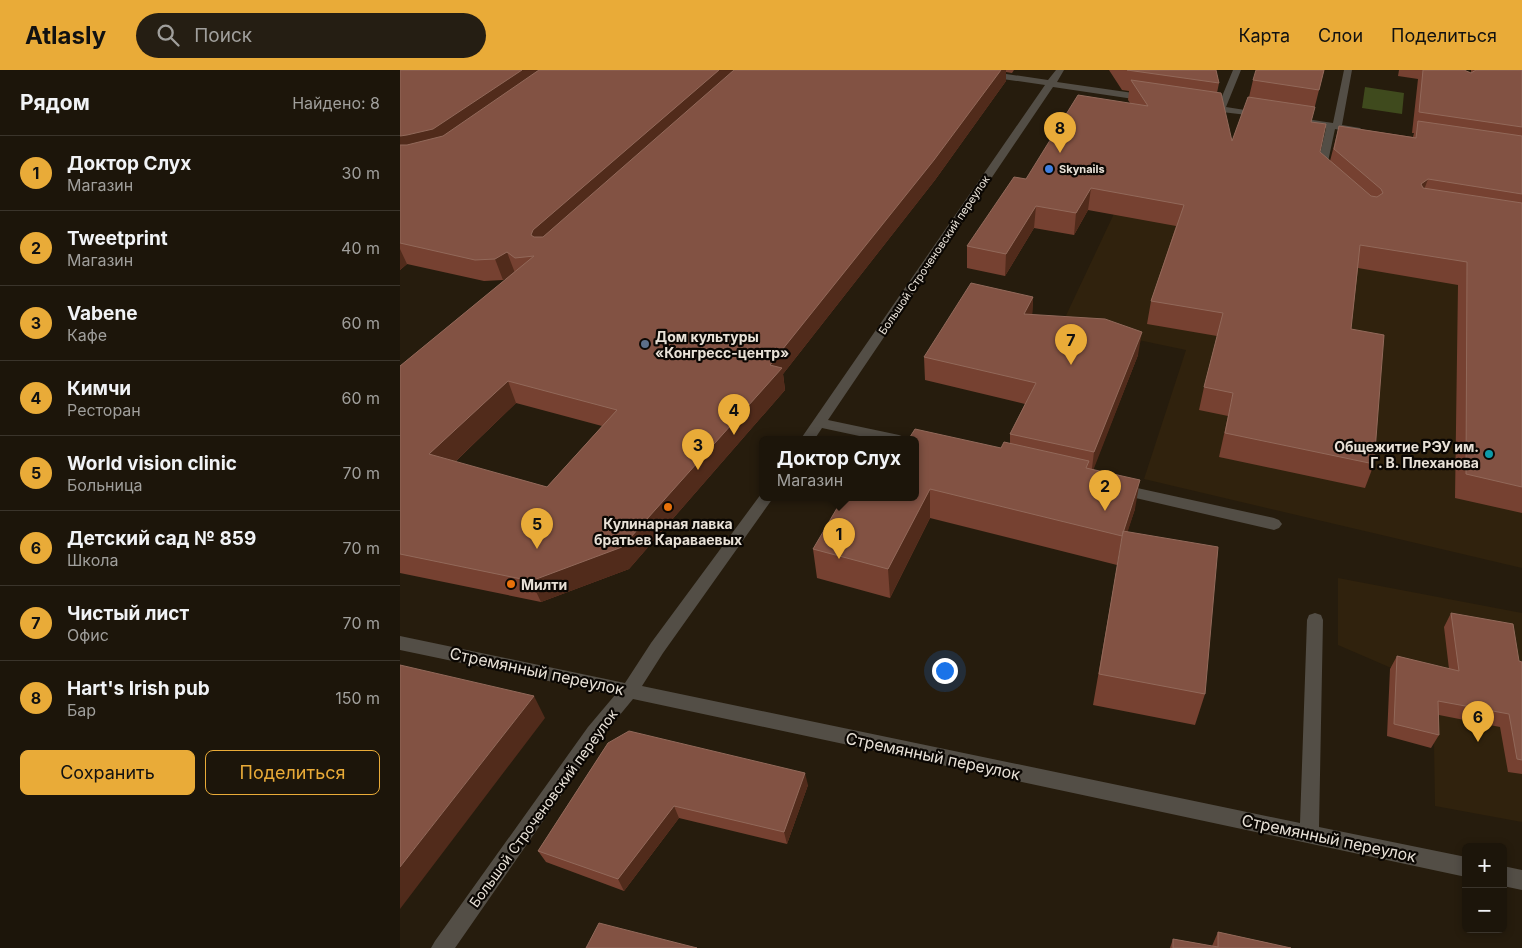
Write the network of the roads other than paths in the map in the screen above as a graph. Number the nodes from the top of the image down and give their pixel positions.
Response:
1 (961, 70) edge
2 (1060, 70) edge
3 (1237, 70) edge
4 (1348, 70) edge
5 (1050, 84) junction
6 (1157, 100) edge
7 (1194, 105) edge
8 (1221, 109) junction
9 (1267, 116) edge
10 (1294, 120) edge
11 (1334, 126) junction
12 (1366, 131) edge
13 (1335, 184) edge
14 (820, 423) junction
15 (810, 436) edge
16 (880, 436) edge
17 (1108, 487) edge
18 (764, 501) edge
19 (1274, 524) dead end
20 (1315, 620) dead end
21 (400, 643) edge
22 (630, 690) junction
23 (1309, 833) junction
24 (1462, 866) edge
25 (1507, 877) edge
26 (1522, 880) edge
27 (442, 948) edge

1 - 5 street
2 - 5 street, Большой Строченовский переулок
3 - 8 street
4 - 11 street
5 - 6 street
5 - 14 street, Большой Строченовский переулок
7 - 8 street
8 - 9 street
10 - 11 street
11 - 12 street
11 - 13 street
14 - 15 street, Большой Строченовский переулок
14 - 16 street
17 - 19 street
18 - 22 street, Большой Строченовский переулок
20 - 23 street
21 - 22 street, Стремянный переулок
22 - 23 street, Стремянный переулок
22 - 27 street, Большой Строченовский переулок
23 - 24 street, Стремянный переулок
25 - 26 street

